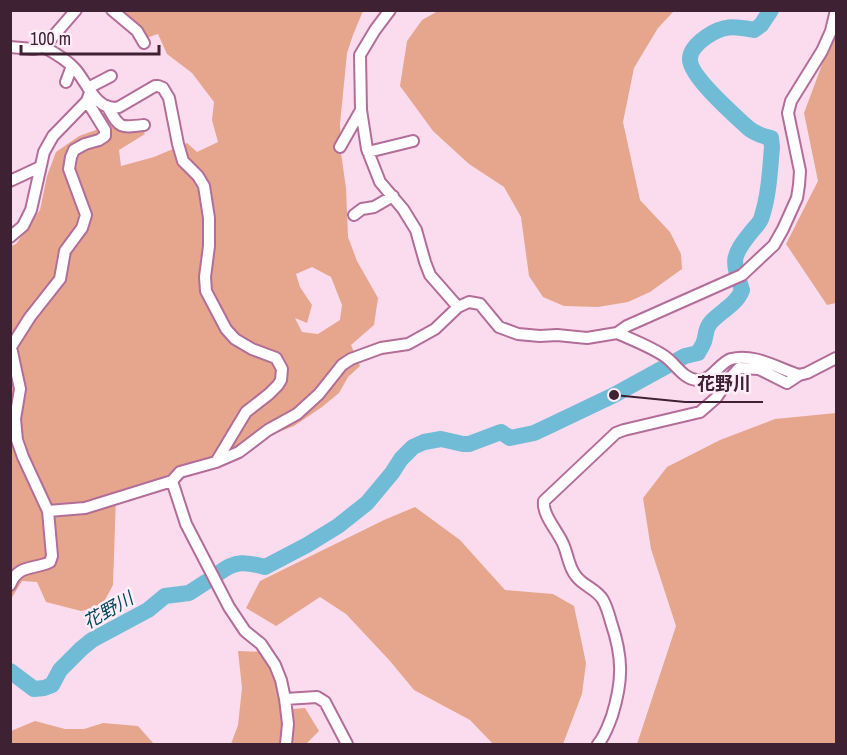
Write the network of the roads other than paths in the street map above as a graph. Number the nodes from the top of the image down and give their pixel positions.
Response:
1 (76, 10) edge
2 (112, 10) edge
3 (390, 10) edge
4 (836, 10) edge
5 (144, 43) dead end
6 (10, 47) edge
7 (44, 47) junction
8 (72, 66) junction
9 (111, 76) dead end
10 (66, 82) dead end
11 (88, 93) junction
12 (107, 106) junction
13 (361, 110) junction
14 (144, 125) dead end
15 (414, 141) dead end
16 (340, 147) dead end
17 (368, 152) junction
18 (40, 167) junction
19 (10, 181) edge
20 (393, 196) junction
21 (354, 215) dead end
22 (10, 237) edge
23 (458, 307) junction
24 (617, 333) junction
25 (837, 358) edge
26 (799, 375) junction
27 (216, 462) junction
28 (172, 481) junction
29 (48, 511) junction
30 (10, 585) edge
31 (285, 699) junction
32 (286, 744) edge
33 (347, 744) edge
34 (598, 744) edge

1 - 7 street
2 - 5 street
3 - 13 street
4 - 24 street
6 - 7 street
7 - 8 street
8 - 10 street
8 - 11 street
9 - 11 street
11 - 12 street
11 - 18 street
11 - 29 street
12 - 14 street
12 - 27 street
13 - 16 street
13 - 17 street
15 - 17 street
17 - 20 street
18 - 19 street
18 - 22 street
20 - 21 street
20 - 23 street
23 - 24 street
23 - 27 street
24 - 26 street
25 - 26 street
26 - 34 street
27 - 28 street
28 - 29 street
28 - 31 street
29 - 30 street
31 - 32 street
31 - 33 street

